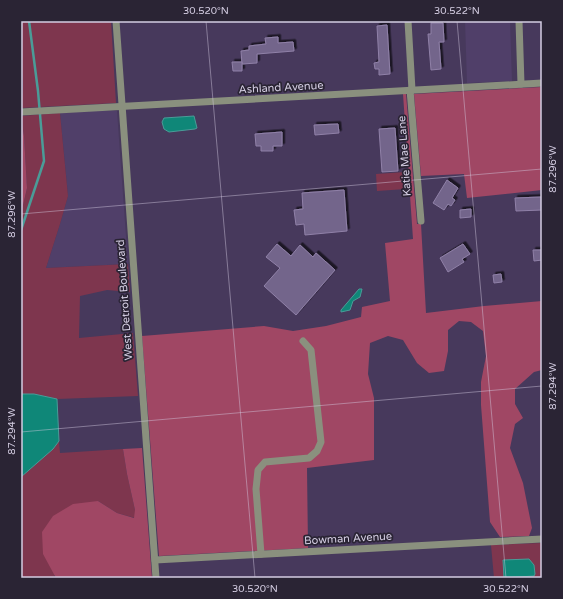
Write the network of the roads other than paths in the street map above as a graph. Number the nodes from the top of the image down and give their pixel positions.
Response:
1 (116, 21) edge
2 (408, 21) edge
3 (519, 21) edge
4 (542, 83) edge
5 (521, 84) junction
6 (411, 90) junction
7 (121, 107) junction
8 (24, 112) edge
9 (421, 221) dead end
10 (304, 341) dead end
11 (542, 539) edge
12 (261, 554) junction
13 (155, 560) junction
14 (156, 578) edge

1 - 7 street, West Detroit Boulevard
2 - 6 street, Katie Mae Lane
3 - 5 street
4 - 5 street, Ashland Avenue
5 - 6 street, Ashland Avenue
6 - 7 street, Ashland Avenue
6 - 9 street, Katie Mae Lane
7 - 8 street, Ashland Avenue
7 - 13 street, West Detroit Boulevard
10 - 12 street
11 - 12 street, Bowman Avenue
12 - 13 street, Bowman Avenue
13 - 14 street, West Detroit Boulevard

